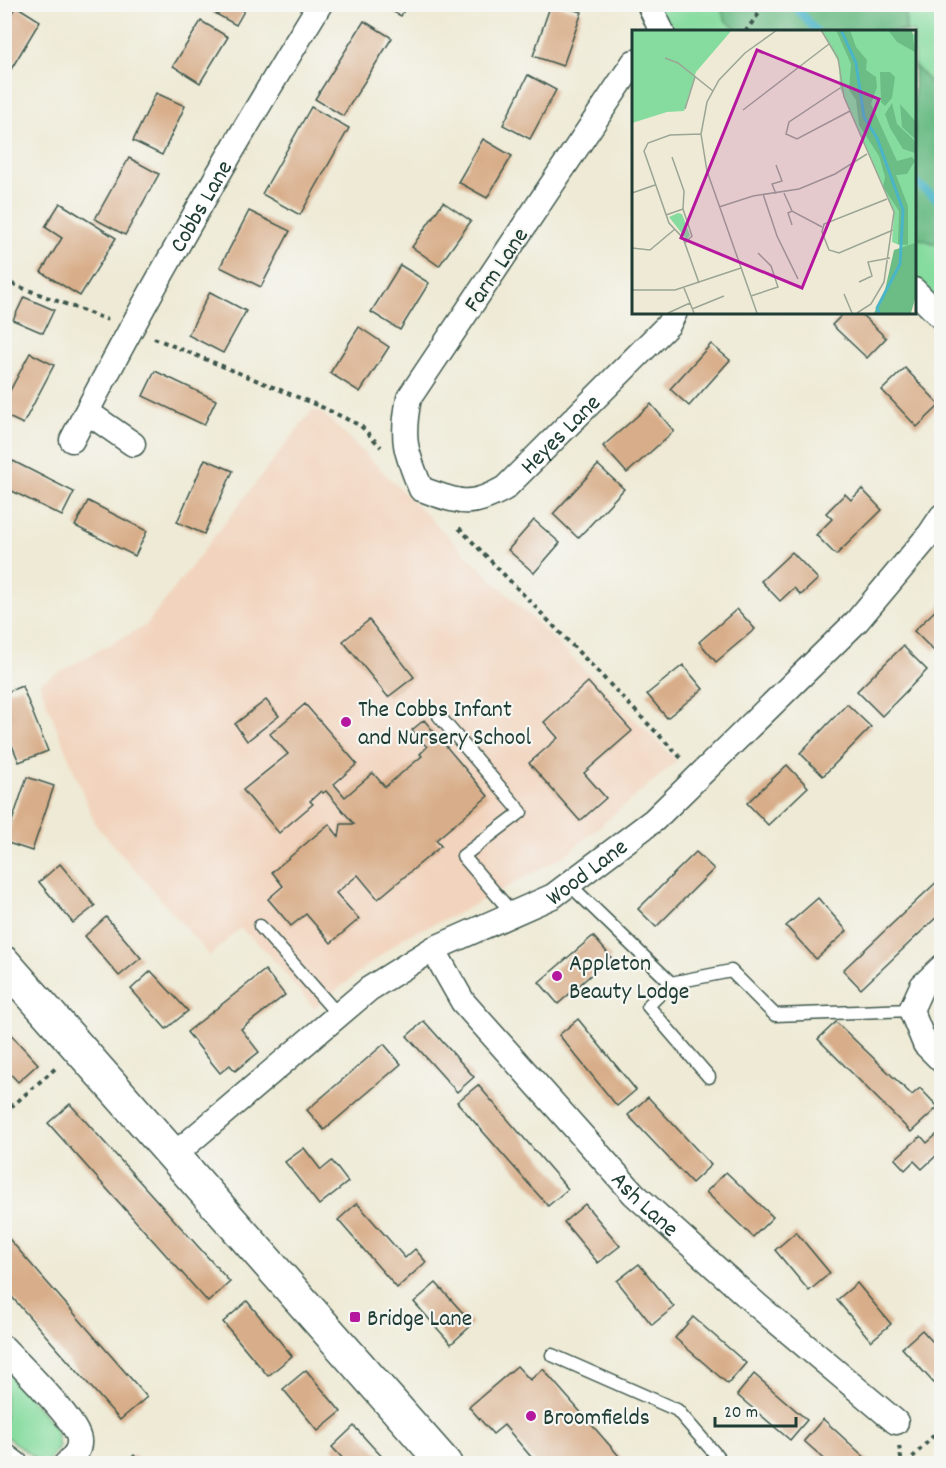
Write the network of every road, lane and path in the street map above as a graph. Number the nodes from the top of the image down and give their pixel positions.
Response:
1 (320, 4) edge
2 (649, 4) edge
3 (766, 4) edge
4 (660, 30) edge
5 (746, 30) edge
6 (632, 65) edge
7 (4, 280) edge
8 (916, 291) edge
9 (674, 314) edge
10 (942, 318) edge
11 (131, 328) junction
12 (87, 411) junction
13 (72, 440) dead end
14 (133, 444) dead end
15 (384, 449) dead end
16 (421, 489) joint
17 (942, 516) edge
18 (454, 523) dead end
19 (440, 716) dead end
20 (700, 777) junction
21 (570, 885) junction
22 (514, 915) junction
23 (260, 926) dead end
24 (433, 949) junction
25 (4, 963) edge
26 (942, 967) edge
27 (670, 983) junction
28 (911, 1010) junction
29 (339, 1016) junction
30 (79, 1048) junction
31 (942, 1061) edge
32 (710, 1077) dead end
33 (4, 1113) edge
34 (174, 1155) junction
35 (4, 1348) edge
36 (552, 1355) dead end
37 (896, 1422) dead end
38 (942, 1427) edge
39 (4, 1455) edge
40 (16, 1464) edge
41 (66, 1464) edge
42 (444, 1464) edge
43 (724, 1464) edge
44 (906, 1464) edge

1 - 11 street, Cobbs Lane
2 - 4 street
3 - 5 path
6 - 16 street, Farm Lane
7 - 11 path
8 - 10 street
9 - 16 street, Heyes Lane
11 - 12 street, Cobbs Lane
11 - 15 path
12 - 13 street, Cobbs Lane
12 - 14 street
17 - 20 street, Wood Lane
18 - 20 path
19 - 22 lane
20 - 21 street, Wood Lane
21 - 22 street, Wood Lane
21 - 27 lane
22 - 24 street, Wood Lane
23 - 29 lane
24 - 29 street, Wood Lane
24 - 37 street, Ash Lane
25 - 30 street
26 - 28 street
27 - 28 lane
27 - 32 lane
28 - 31 street
29 - 34 street, Wood Lane
30 - 33 path
30 - 34 street
34 - 42 street
35 - 41 street
36 - 43 lane
38 - 44 path
39 - 40 street

